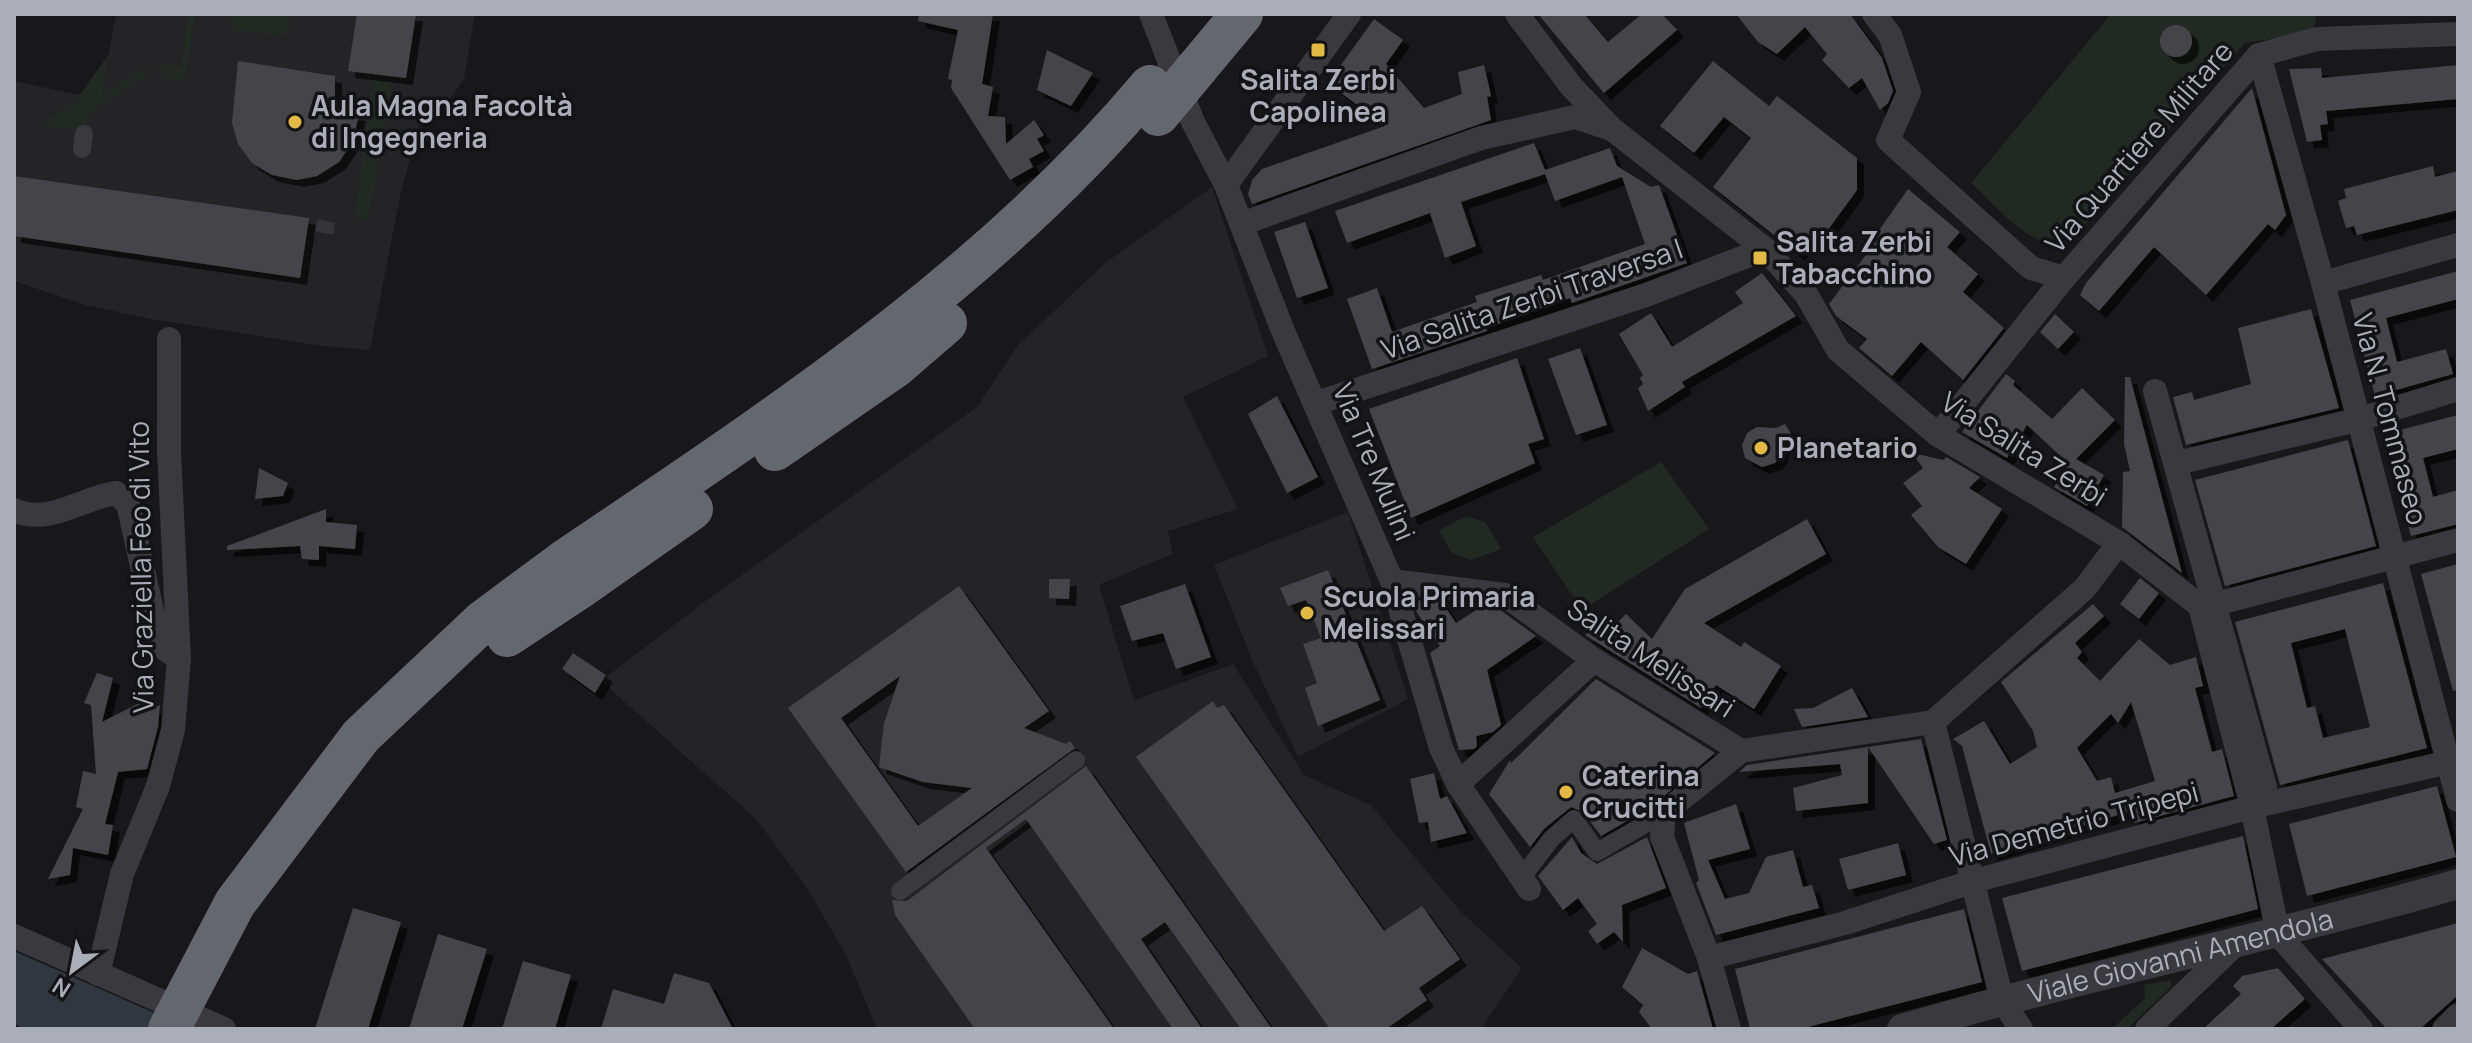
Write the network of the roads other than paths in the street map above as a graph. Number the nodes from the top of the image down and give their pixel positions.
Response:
1 (1151, 14) edge
2 (1242, 14) edge
3 (1349, 14) edge
4 (1517, 14) edge
5 (1874, 14) edge
6 (2458, 34) edge
7 (1198, 42) edge
8 (2259, 55) junction
9 (1612, 129) junction
10 (1226, 185) junction
11 (1241, 224) junction
12 (2458, 245) edge
13 (1765, 249) junction
14 (2064, 278) junction
15 (2323, 283) junction
16 (169, 339) dead end
17 (2458, 389) edge
18 (2155, 391) dead end
19 (1317, 403) junction
20 (2360, 419) junction
21 (1938, 435) junction
22 (2177, 463) junction
23 (14, 510) edge
24 (2458, 540) edge
25 (2119, 543) junction
26 (2395, 557) junction
27 (571, 575) junction
28 (1392, 581) junction
29 (2216, 604) junction
30 (179, 659) junction
31 (1594, 660) junction
32 (1933, 722) junction
33 (1741, 751) junction
34 (1076, 760) dead end
35 (2454, 761) edge
36 (1458, 784) junction
37 (2458, 800) edge
38 (2252, 807) junction
39 (1664, 813) junction
40 (1974, 881) junction
41 (1526, 883) joint
42 (2458, 884) edge
43 (900, 891) dead end
44 (2278, 934) junction
45 (14, 936) edge
46 (2238, 942) junction
47 (1709, 958) junction
48 (98, 974) junction
49 (2002, 1000) junction
50 (2458, 1015) edge
51 (169, 1029) edge
52 (196, 1029) edge
53 (224, 1029) edge
54 (1729, 1029) edge
55 (1902, 1029) edge
56 (2021, 1029) edge
57 (2147, 1029) edge
58 (2361, 1029) edge
59 (2444, 1029) edge

1 - 10 street, Via Tre Mulini
2 - 7 highway
3 - 10 street
4 - 9 street, Via Salita Zerbi
5 - 14 street
6 - 8 street, Via Quartiere Militare
7 - 27 highway, bridge
8 - 14 street, Via Quartiere Militare
8 - 15 street, Via N. Tommaseo
9 - 11 street
9 - 13 street, Via Salita Zerbi
10 - 11 street, Via Tre Mulini
11 - 19 street, Via Tre Mulini
12 - 15 street
13 - 19 street, Via Salita Zerbi Traversa I
13 - 21 street, Via Salita Zerbi
14 - 21 street, Via Quartiere Militare
15 - 20 street, Via N. Tommaseo
16 - 30 street, Via Graziella Feo di Vito
17 - 20 street
18 - 22 street
19 - 28 street, Via Tre Mulini
20 - 22 street
20 - 26 street, Via N. Tommaseo
21 - 25 street, Via Salita Zerbi
22 - 29 street
23 - 30 street
24 - 26 street
25 - 32 street
25 - 38 street, Via Salita Zerbi
26 - 29 street
26 - 35 street, Via N. Tommaseo
27 - 51 highway, bridge
27 - 52 highway, bridge
28 - 31 street, Salita Melissari
28 - 36 street, Via Tre Mulini
29 - 38 street
30 - 48 street, Via Graziella Feo di Vito
31 - 33 street, Salita Melissari
31 - 36 street
32 - 33 street
32 - 40 street
33 - 39 street
34 - 43 street
35 - 37 street, Via N. Tommaseo
35 - 38 street, Via Demetrio Tripepi
36 - 41 street, Via Tre Mulini
38 - 40 street, Via Demetrio Tripepi
38 - 44 street, Via Salita Zerbi
39 - 41 street
39 - 47 street
40 - 47 street, Via Demetrio Tripepi
40 - 49 street
42 - 44 street, Viale Giovanni Amendola
44 - 46 street, Viale Giovanni Amendola
44 - 58 street
45 - 48 street
46 - 49 street, Viale Giovanni Amendola
46 - 57 street
47 - 54 street
48 - 53 street
49 - 55 street, Viale Giovanni Amendola
49 - 56 street
50 - 59 street

